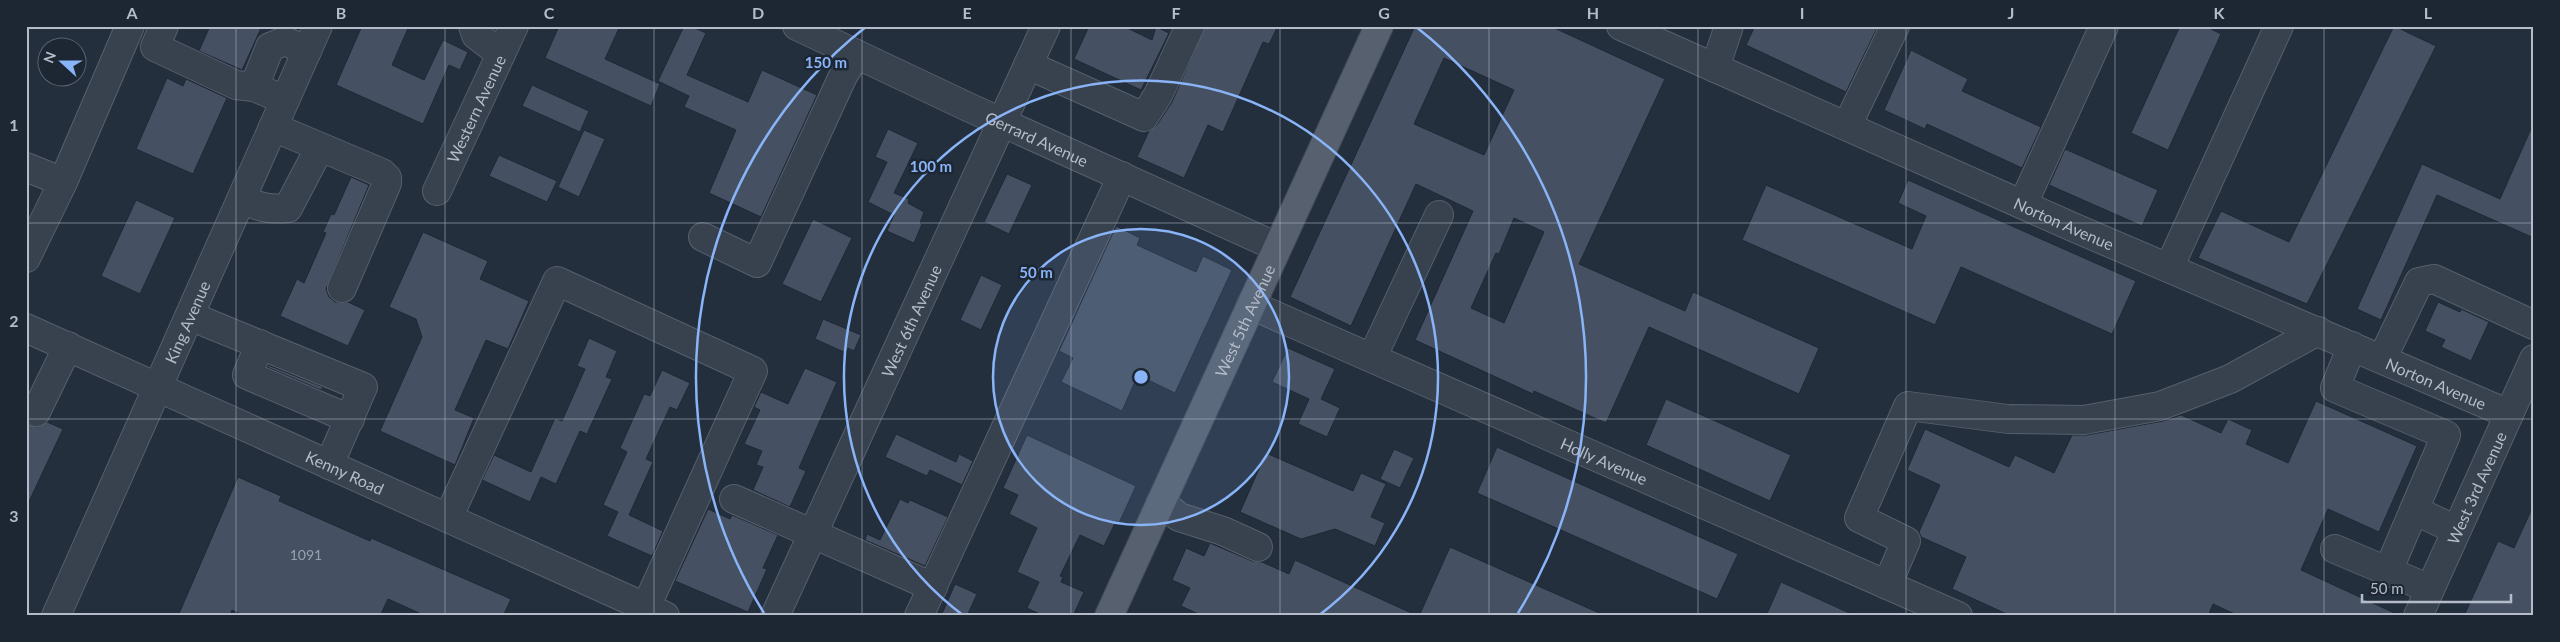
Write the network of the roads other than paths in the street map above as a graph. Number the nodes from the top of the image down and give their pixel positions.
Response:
1 (130, 26) edge
2 (164, 26) edge
3 (318, 26) edge
4 (473, 26) edge
5 (797, 26) edge
6 (1046, 26) edge
7 (1190, 26) edge
8 (1379, 26) edge
9 (1621, 26) edge
10 (1729, 26) edge
11 (1895, 26) edge
12 (2104, 26) edge
13 (2279, 26) edge
14 (512, 27) edge
15 (307, 51) junction
16 (501, 54) junction
17 (856, 54) junction
18 (1028, 64) junction
19 (1715, 68) junction
20 (254, 86) junction
21 (285, 100) junction
22 (1002, 122) junction
23 (1847, 126) junction
24 (273, 127) junction
25 (320, 148) junction
26 (26, 167) edge
27 (1122, 176) junction
28 (63, 182) junction
29 (437, 191) dead end
30 (242, 198) junction
31 (2023, 204) junction
32 (1440, 215) dead end
33 (703, 237) dead end
34 (1278, 247) junction
35 (26, 258) edge
36 (2168, 268) junction
37 (342, 288) dead end
38 (1251, 305) junction
39 (190, 316) junction
40 (2534, 325) edge
41 (26, 328) edge
42 (2318, 331) junction
43 (68, 346) junction
44 (2352, 346) junction
45 (1372, 358) junction
46 (2382, 359) junction
47 (2531, 375) edge
48 (2425, 378) junction
49 (159, 387) junction
50 (36, 412) dead end
51 (2509, 414) junction
52 (2409, 419) junction
53 (329, 464) junction
54 (734, 499) dead end
55 (1161, 502) junction
56 (2414, 510) junction
57 (448, 518) junction
58 (2456, 530) junction
59 (813, 533) junction
60 (1258, 547) dead end
61 (2335, 549) dead end
62 (2388, 571) junction
63 (1887, 585) junction
64 (933, 587) junction
65 (2430, 589) junction
66 (656, 611) edge
67 (1950, 614) edge
68 (56, 616) edge
69 (775, 616) edge
70 (919, 616) edge
71 (1109, 616) edge
72 (2418, 616) edge

1 - 28 street
2 - 20 street
3 - 15 street, King Avenue
4 - 16 street
5 - 17 street, Gerrard Avenue
6 - 18 street, West 6th Avenue
7 - 18 street
8 - 34 main road, West 5th Avenue
9 - 19 street, Norton Avenue
10 - 19 street
11 - 23 street
12 - 31 street
13 - 36 street
14 - 16 street, Western Avenue
15 - 20 street
15 - 21 street, King Avenue
16 - 29 street, Western Avenue
17 - 22 street, Gerrard Avenue
17 - 33 street
18 - 22 street, West 6th Avenue
19 - 23 street, Norton Avenue
20 - 21 street
21 - 24 street, King Avenue
22 - 27 street, Gerrard Avenue
22 - 59 street, West 6th Avenue
23 - 31 street, Norton Avenue
24 - 25 street
24 - 30 street, King Avenue
25 - 30 street
25 - 37 street
26 - 28 street
27 - 34 street, Gerrard Avenue
27 - 64 street
28 - 35 street
30 - 39 street, King Avenue
31 - 36 street, Norton Avenue
32 - 45 street
34 - 38 main road, West 5th Avenue
36 - 42 street, Norton Avenue
38 - 45 street, Holly Avenue
38 - 55 main road, West 5th Avenue
39 - 49 street, King Avenue
39 - 53 street
40 - 46 street
41 - 43 street, Kenny Road
42 - 44 street, Norton Avenue
42 - 63 street
43 - 49 street, Kenny Road
43 - 50 street
44 - 46 street, Norton Avenue
44 - 52 street
45 - 63 street, Holly Avenue
46 - 48 street, Norton Avenue
47 - 51 street, West 3rd Avenue
48 - 51 street, Norton Avenue
48 - 52 street
49 - 53 street, Kenny Road
49 - 68 street, King Avenue
51 - 58 street, West 3rd Avenue
52 - 56 street
53 - 57 street, Kenny Road
54 - 59 street
55 - 60 street
55 - 71 main road, West 5th Avenue
56 - 58 street
56 - 62 street
57 - 66 street, Kenny Road
57 - 66 street
58 - 65 street, West 3rd Avenue
59 - 64 street
59 - 69 street, West 6th Avenue
61 - 62 street
62 - 65 street
63 - 67 street, Holly Avenue
64 - 70 street
65 - 72 street, West 3rd Avenue

